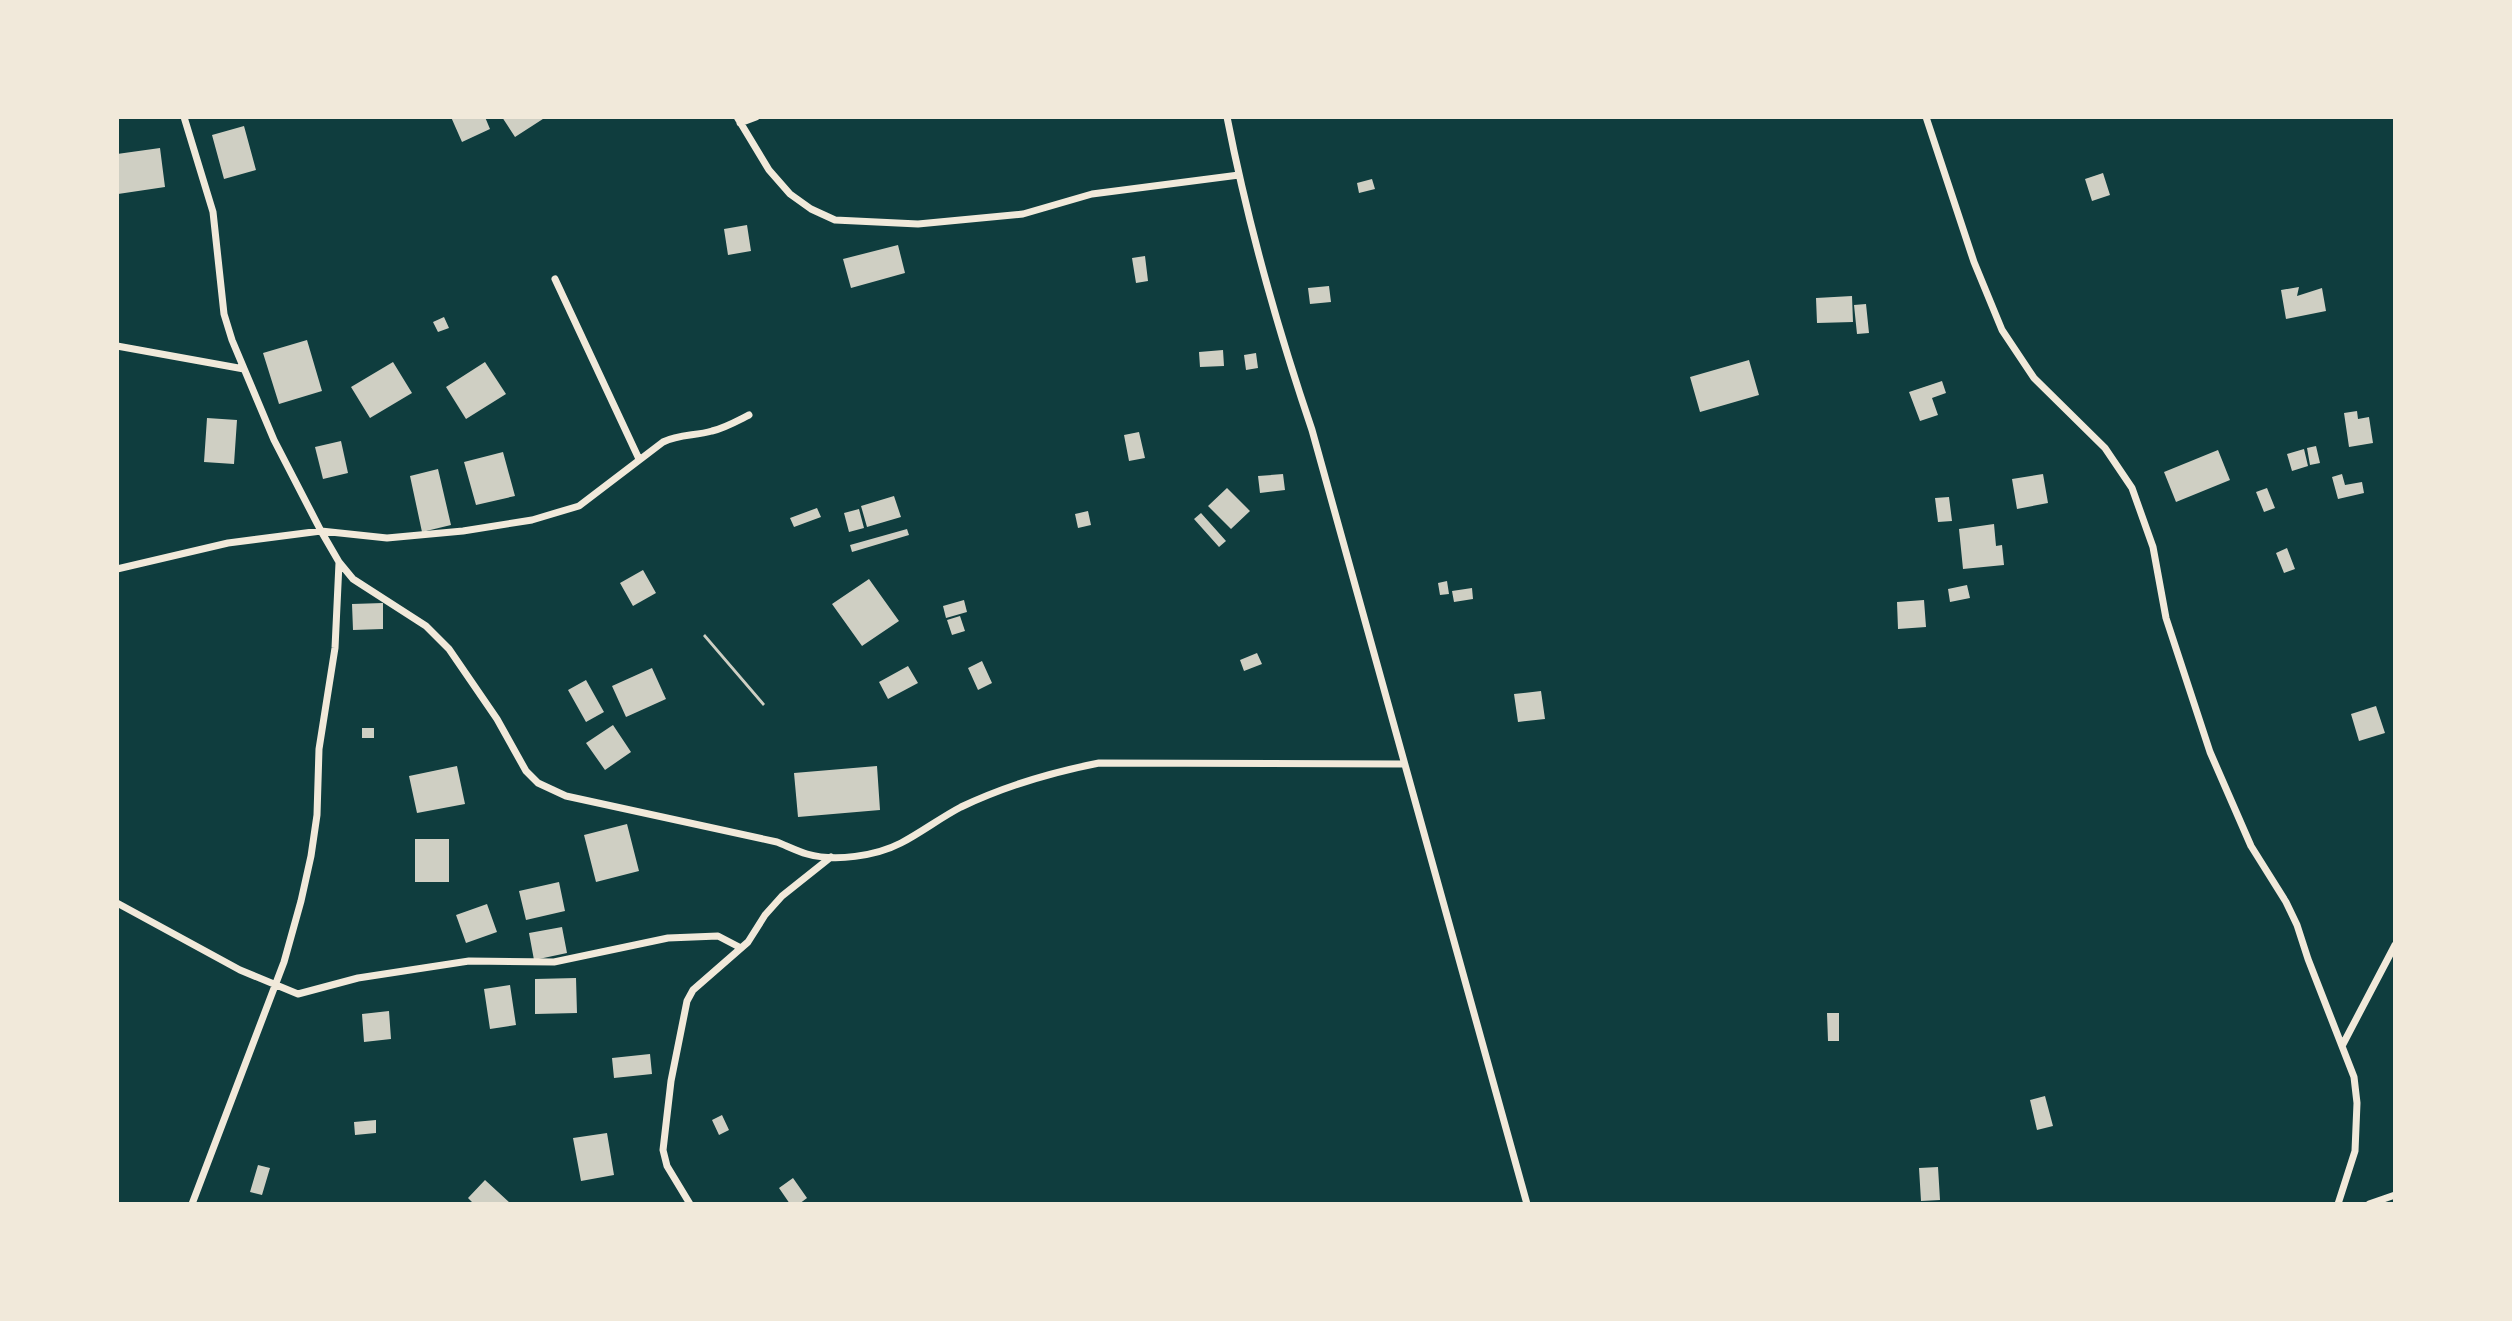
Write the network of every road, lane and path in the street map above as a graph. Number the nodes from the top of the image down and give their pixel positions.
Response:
1 (184, 117) edge
2 (757, 117) edge
3 (1227, 117) edge
4 (1926, 117) edge
5 (738, 120) edge
6 (1239, 175) junction
7 (555, 279) dead end
8 (117, 346) edge
9 (244, 369) junction
10 (749, 415) dead end
11 (639, 458) junction
12 (321, 531) junction
13 (339, 562) junction
14 (117, 569) edge
15 (1404, 764) junction
16 (831, 857) junction
17 (117, 902) edge
18 (2395, 945) edge
19 (741, 948) junction
20 (275, 987) junction
21 (2342, 1046) junction
22 (2395, 1195) edge
23 (192, 1204) edge
24 (690, 1204) edge
25 (1527, 1204) edge
26 (2339, 1204) edge
27 (2369, 1204) edge

1 - 9 street
2 - 5 street
3 - 6 street
4 - 21 street
5 - 6 street
6 - 15 street
7 - 11 street
8 - 9 street
9 - 12 street
10 - 11 street
11 - 12 street
12 - 13 street
12 - 14 street
13 - 16 street
13 - 20 street
15 - 16 street
15 - 25 street
16 - 19 street
17 - 20 street
18 - 21 street
19 - 20 street
19 - 24 street
20 - 23 street
21 - 26 street
22 - 27 street

